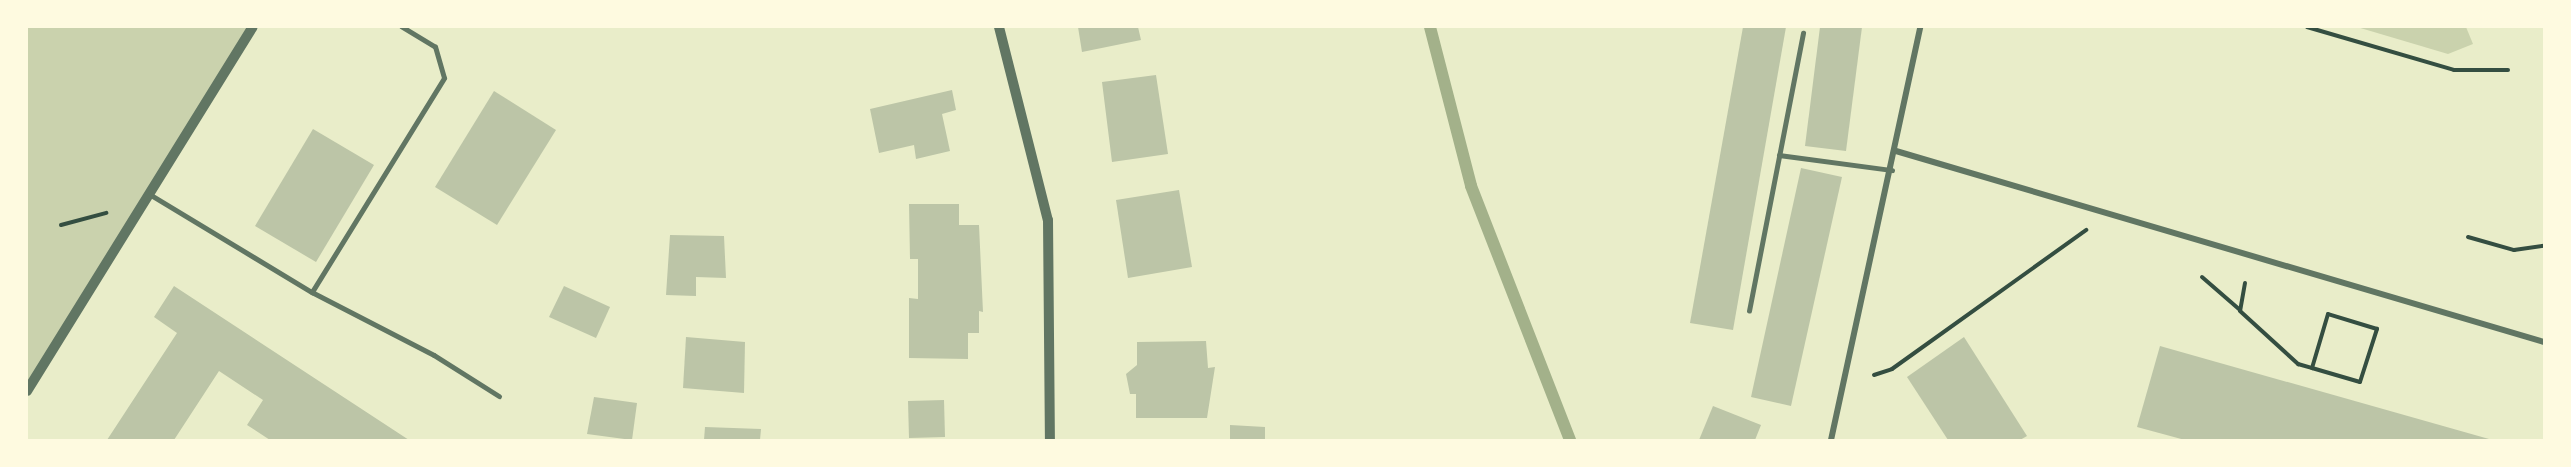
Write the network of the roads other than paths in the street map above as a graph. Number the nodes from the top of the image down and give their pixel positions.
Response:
1 (253, 27) edge
2 (402, 27) edge
3 (999, 27) edge
4 (1920, 27) edge
5 (1803, 33) dead end
6 (1896, 151) junction
7 (1779, 155) junction
8 (1892, 170) junction
9 (151, 195) junction
10 (312, 292) junction
11 (1749, 311) dead end
12 (2544, 342) edge
13 (27, 391) edge
14 (499, 396) dead end
15 (1050, 440) edge
16 (1831, 440) edge

1 - 9 street
2 - 10 lane
3 - 15 street
4 - 6 street
5 - 7 lane
6 - 8 street
6 - 12 street
7 - 8 lane
7 - 11 lane
8 - 16 street
9 - 10 lane
9 - 13 street
10 - 14 lane

